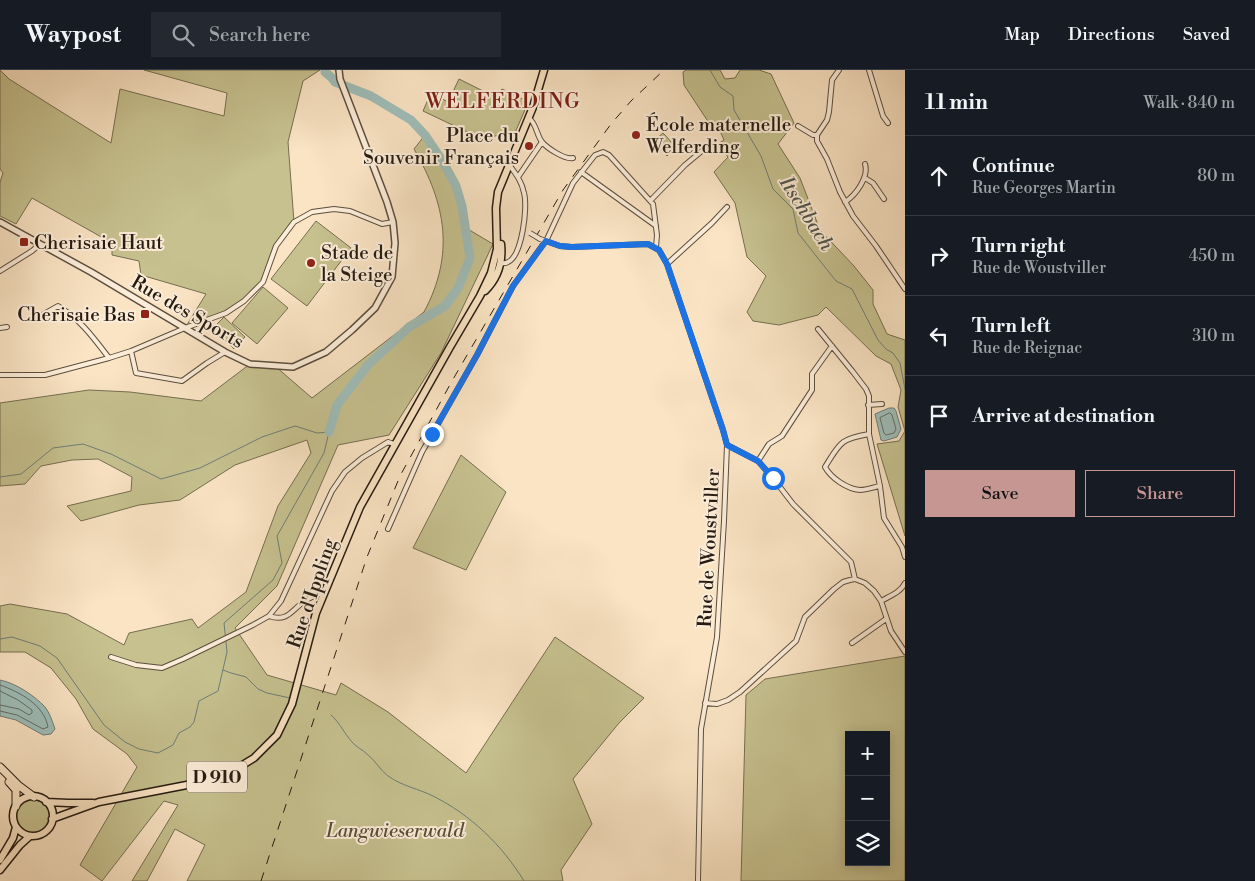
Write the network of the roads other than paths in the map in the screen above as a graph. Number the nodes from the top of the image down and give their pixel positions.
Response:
1 (339, 70) edge
2 (544, 70) edge
3 (839, 70) edge
4 (869, 70) edge
5 (528, 118) junction
6 (888, 124) dead end
7 (798, 126) dead end
8 (817, 136) junction
9 (542, 142) junction
10 (703, 150) dead end
11 (573, 158) dead end
12 (508, 164) junction
13 (865, 164) dead end
14 (581, 172) junction
15 (518, 177) junction
16 (865, 178) junction
17 (884, 199) dead end
18 (651, 200) junction
19 (845, 202) junction
20 (727, 207) dead end
21 (0, 222) edge
22 (393, 222) junction
23 (656, 226) junction
24 (523, 228) junction
25 (546, 241) junction
26 (40, 244) junction
27 (656, 247) junction
28 (498, 263) junction
29 (667, 264) junction
30 (0, 270) edge
31 (905, 289) edge
32 (42, 315) dead end
33 (7, 327) dead end
34 (0, 328) edge
35 (185, 328) junction
36 (818, 329) dead end
37 (832, 346) junction
38 (131, 351) junction
39 (226, 352) junction
40 (109, 358) junction
41 (0, 375) edge
42 (882, 404) dead end
43 (868, 405) junction
44 (869, 434) junction
45 (394, 444) junction
46 (727, 445) junction
47 (758, 461) junction
48 (880, 486) junction
49 (388, 529) dead end
50 (905, 557) edge
51 (856, 579) junction
52 (905, 583) edge
53 (324, 592) junction
54 (881, 601) junction
55 (269, 616) junction
56 (886, 619) junction
57 (852, 643) dead end
58 (905, 652) edge
59 (112, 657) dead end
60 (705, 703) junction
61 (0, 767) edge
62 (0, 773) edge
63 (34, 797) junction
64 (46, 802) junction
65 (99, 802) junction
66 (16, 806) junction
67 (52, 819) junction
68 (16, 827) junction
69 (30, 836) junction
70 (0, 860) edge
71 (0, 870) edge
72 (698, 881) edge

1 - 22 street, Rue des Sports
2 - 5 main road, Rue d'Ippling / D 910
3 - 8 street
4 - 6 street
5 - 9 street
5 - 12 main road, Rue d'Ippling / D 910
7 - 8 street
8 - 19 street
9 - 11 street
9 - 15 street
10 - 18 street
12 - 15 street
12 - 28 main road, Rue d'Ippling / D 910
13 - 16 street
14 - 18 street
14 - 23 street
14 - 25 street
15 - 24 street
16 - 17 street
16 - 19 street
18 - 23 street
19 - 31 street
20 - 29 street
21 - 26 street, Rue des Sports
22 - 35 street
22 - 39 street, Rue des Sports
23 - 27 street
24 - 25 street, bridge
24 - 28 street
25 - 27 street
25 - 49 street
26 - 30 street
26 - 35 street, Rue des Sports
27 - 29 street, Rue de Woustviller
28 - 45 main road, Rue d'Ippling / D 910
29 - 46 street, Rue de Woustviller
32 - 40 street
33 - 34 street
35 - 38 street
35 - 39 street, Rue des Sports
36 - 37 street
37 - 43 street
37 - 47 street
38 - 39 street
38 - 40 street
40 - 41 street
42 - 43 street
43 - 44 street
44 - 48 street
44 - 48 street
45 - 53 main road, Rue d'Ippling / D 910
45 - 55 street
46 - 47 street
46 - 60 street, Rue de Woustviller
47 - 51 street
48 - 50 street
51 - 54 street
51 - 60 street
52 - 54 street
53 - 55 street
53 - 65 main road, Rue d'Ippling / D 910
54 - 56 street
55 - 59 street
56 - 57 street
56 - 58 street
60 - 72 street, Rue de Woustviller
61 - 63 highway
62 - 66 highway
63 - 64 main road
63 - 66 main road
64 - 65 main road, Rue d'Ippling / D 910
64 - 67 main road
65 - 67 main road, Rue d'Ippling / D 910
66 - 68 main road
67 - 69 main road
68 - 69 main road
68 - 70 main road
69 - 71 main road

